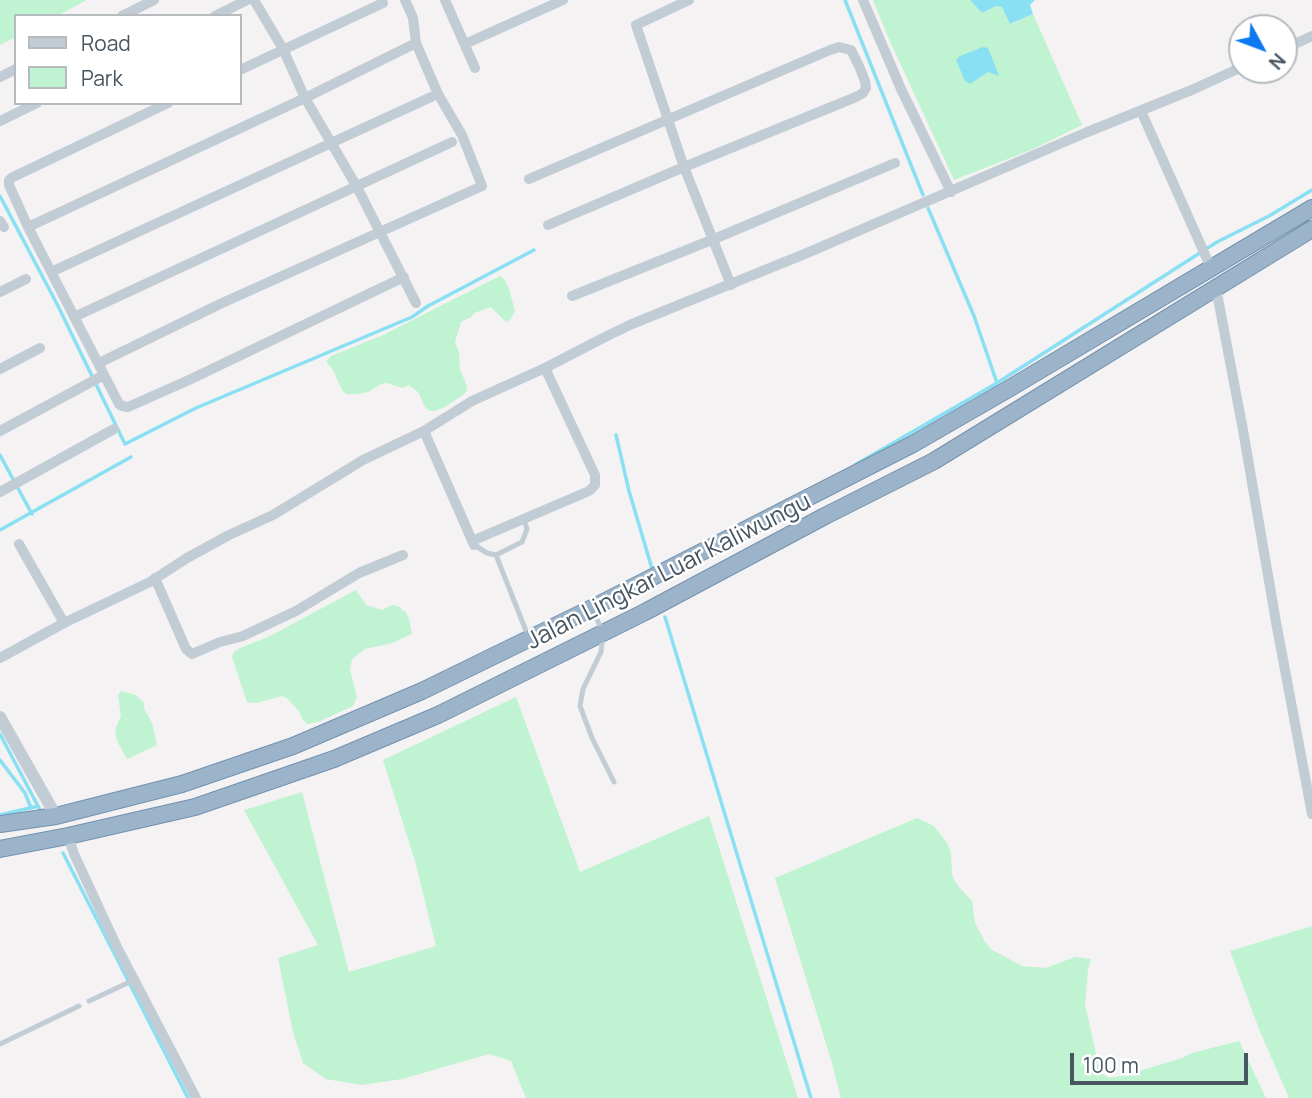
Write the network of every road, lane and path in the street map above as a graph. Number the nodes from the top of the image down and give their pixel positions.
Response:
1 (154, 0) edge
2 (247, 0) edge
3 (254, 0) edge
4 (405, 0) edge
5 (445, 0) edge
6 (563, 0) edge
7 (689, 0) edge
8 (863, 0) edge
9 (383, 3) dead end
10 (126, 14) edge
11 (219, 14) edge
12 (416, 43) junction
13 (464, 44) junction
14 (283, 49) junction
15 (242, 68) edge
16 (475, 68) dead end
17 (1228, 73) edge
18 (431, 97) dead end
19 (305, 98) junction
20 (33, 105) edge
21 (164, 105) edge
22 (1141, 110) junction
23 (667, 120) junction
24 (0, 121) edge
25 (452, 142) dead end
26 (330, 143) junction
27 (895, 163) dead end
28 (684, 167) junction
29 (529, 179) dead end
30 (358, 187) junction
31 (951, 192) junction
32 (1312, 208) edge
33 (548, 225) dead end
34 (28, 227) junction
35 (1312, 229) edge
36 (381, 231) junction
37 (714, 239) junction
38 (1205, 256) junction
39 (51, 272) junction
40 (404, 277) junction
41 (26, 279) dead end
42 (732, 285) junction
43 (1216, 288) junction
44 (0, 292) edge
45 (572, 296) dead end
46 (416, 303) dead end
47 (74, 317) junction
48 (40, 348) dead end
49 (99, 363) junction
50 (545, 368) junction
51 (0, 369) edge
52 (99, 377) junction
53 (114, 429) dead end
54 (0, 431) edge
55 (424, 431) junction
56 (0, 492) edge
57 (524, 519) junction
58 (473, 543) junction
59 (19, 544) dead end
60 (403, 555) dead end
61 (496, 555) junction
62 (155, 578) junction
63 (592, 608) junction
64 (64, 624) junction
65 (603, 633) junction
66 (529, 639) junction
67 (0, 658) edge
68 (0, 717) edge
69 (614, 782) dead end
70 (1312, 814) edge
71 (56, 816) junction
72 (0, 824) edge
73 (68, 836) junction
74 (0, 849) edge
75 (134, 980) junction
76 (89, 1001) dead end
77 (79, 1006) dead end
78 (0, 1044) edge
79 (196, 1098) edge

1 - 10 street
2 - 11 street
3 - 14 street
4 - 12 street
5 - 13 street
6 - 13 street
7 - 23 street
8 - 31 street
9 - 14 street
12 - 19 street
12 - 36 street
13 - 16 street
14 - 15 street
14 - 19 street
17 - 22 street
18 - 26 street
19 - 26 street
19 - 34 street
20 - 24 street
21 - 34 street
22 - 31 street
22 - 38 street
23 - 28 street
23 - 28 street
23 - 29 street
25 - 30 street
26 - 30 street
26 - 39 street
27 - 37 street
28 - 33 street
28 - 37 street
30 - 36 street
30 - 47 street
31 - 42 street
32 - 38 highway, Jalan Lingkar Luar Kaliwungu
34 - 39 street
35 - 43 highway, Jalan Lingkar Luar Kaliwungu
36 - 40 street
36 - 49 street
37 - 42 street
37 - 45 street
38 - 63 highway, Jalan Lingkar Luar Kaliwungu
39 - 47 street
40 - 46 street
40 - 52 street
41 - 44 street
42 - 50 street
43 - 65 highway, Jalan Lingkar Luar Kaliwungu
43 - 70 street
47 - 49 street
48 - 51 street
49 - 52 street
50 - 55 street
50 - 57 street
52 - 54 street
53 - 56 street
55 - 58 street
55 - 62 street
57 - 58 street
57 - 61 lane
58 - 61 lane
59 - 64 street
60 - 62 street
61 - 66 lane
62 - 64 street
63 - 65 lane
63 - 66 highway, Jalan Lingkar Luar Kaliwungu
64 - 67 street
65 - 69 lane
65 - 73 highway, Jalan Lingkar Luar Kaliwungu
66 - 71 highway, Jalan Lingkar Luar Kaliwungu
68 - 71 street
71 - 72 highway, Jalan Lingkar Luar Kaliwungu
73 - 74 highway, Jalan Lingkar Luar Kaliwungu
73 - 75 street
75 - 76 lane
75 - 79 street
77 - 78 lane

